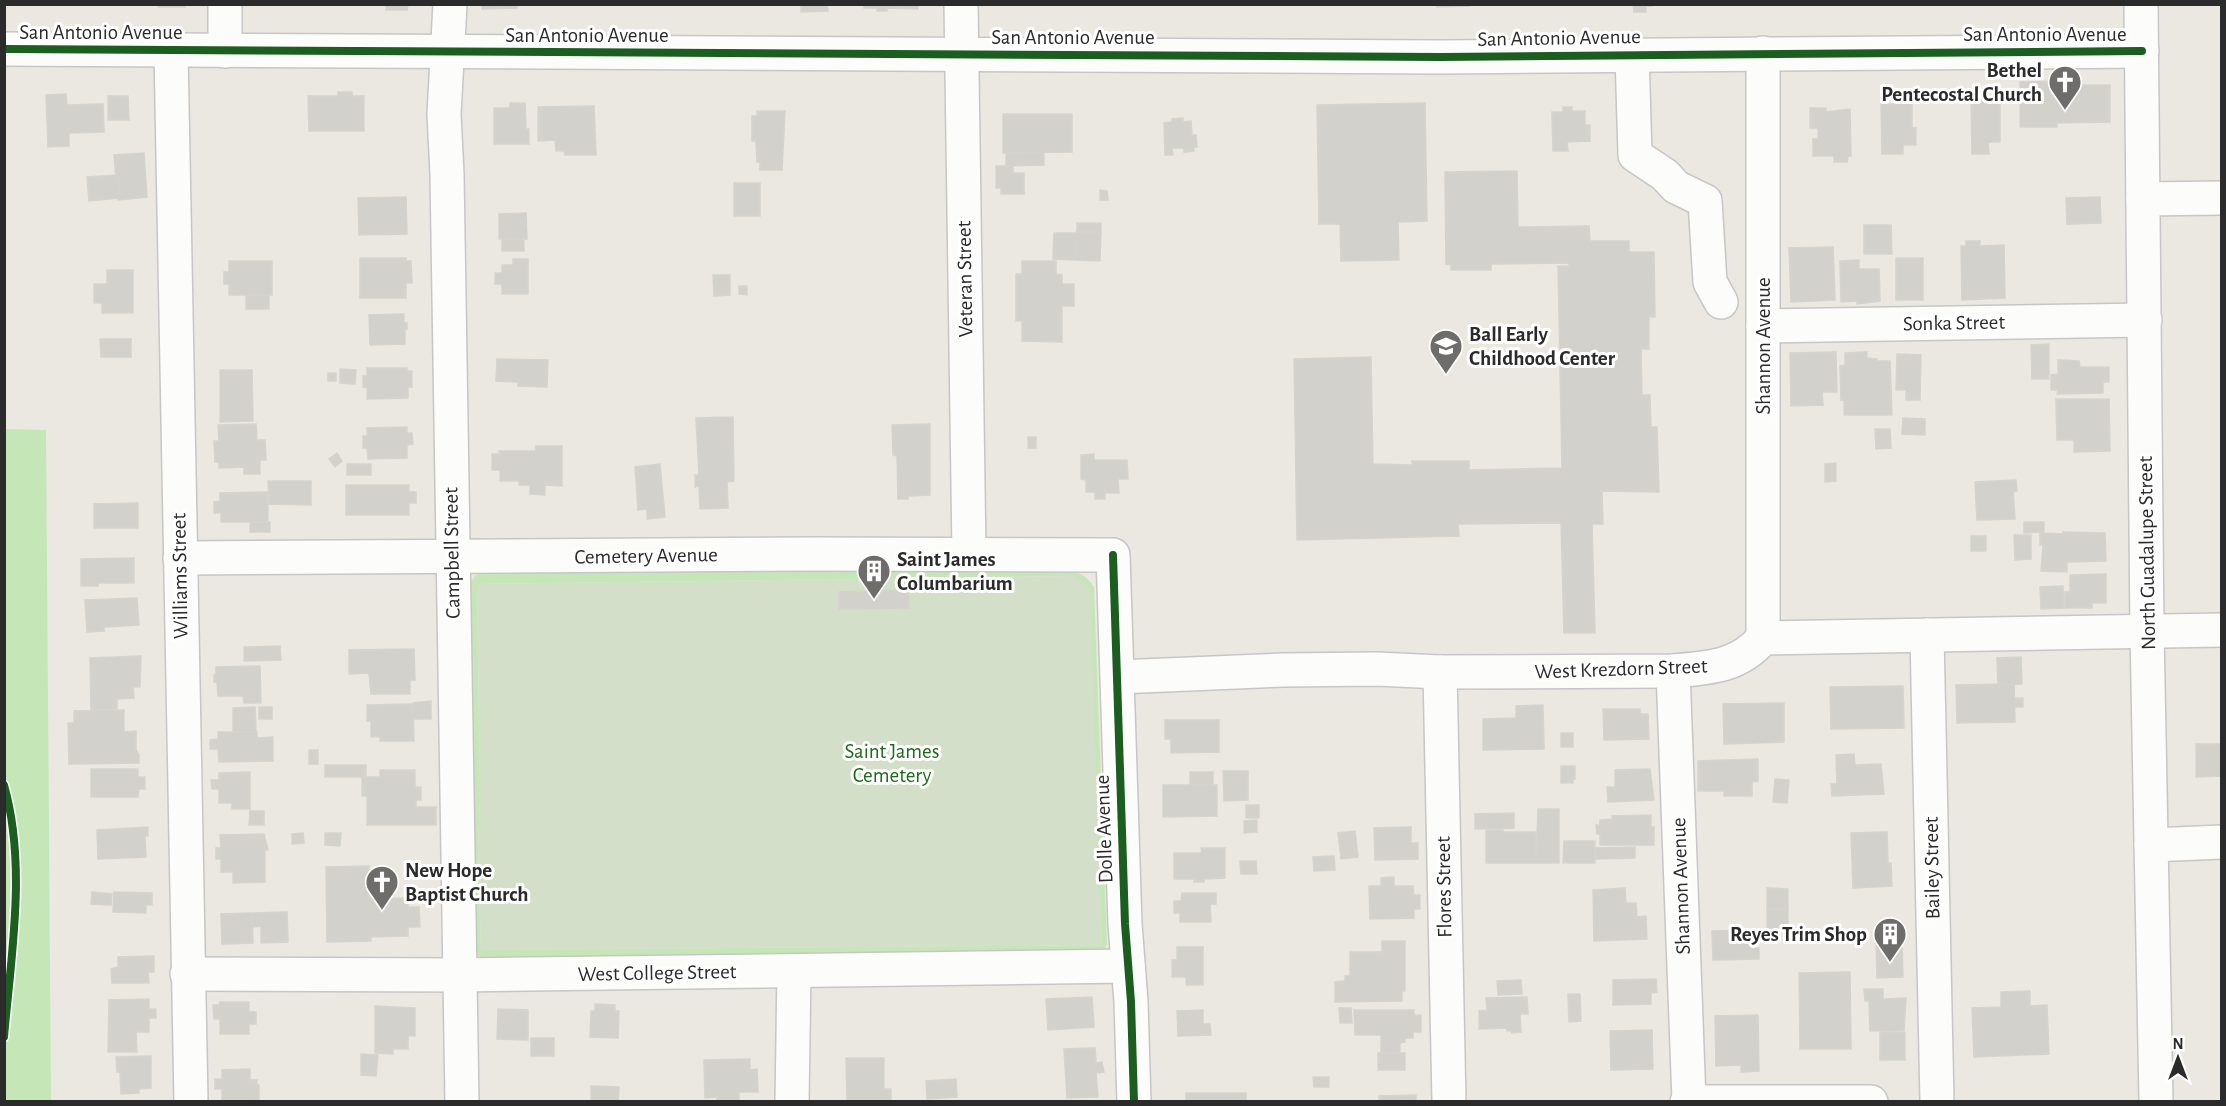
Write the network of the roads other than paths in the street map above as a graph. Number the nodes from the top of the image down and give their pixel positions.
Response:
1 (225, 4) edge
2 (450, 4) edge
3 (961, 4) edge
4 (2141, 4) edge
5 (4, 49) edge
6 (171, 51) junction
7 (225, 51) junction
8 (2142, 51) junction
9 (448, 53) junction
10 (1763, 53) junction
11 (961, 54) junction
12 (1632, 55) junction
13 (2222, 198) edge
14 (2143, 199) junction
15 (1721, 302) dead end
16 (2145, 320) junction
17 (1763, 326) junction
18 (969, 554) junction
19 (1113, 555) joint
20 (180, 558) junction
21 (453, 558) junction
22 (2222, 630) edge
23 (2147, 631) junction
24 (1927, 635) junction
25 (1763, 638) junction
26 (1673, 671) junction
27 (1440, 672) junction
28 (1118, 677) junction
29 (2222, 842) edge
30 (2151, 846) junction
31 (1128, 966) junction
32 (794, 971) junction
33 (187, 974) junction
34 (459, 975) junction
35 (191, 1101) edge
36 (462, 1101) edge
37 (792, 1101) edge
38 (1134, 1101) edge
39 (1449, 1101) edge
40 (1688, 1101) edge
41 (1871, 1101) edge
42 (1937, 1101) edge
43 (2156, 1101) edge

1 - 7 street
2 - 9 street, Campbell Street
3 - 11 street, Veteran Street
4 - 8 street, North Guadalupe Street
5 - 6 street, San Antonio Avenue
6 - 7 street, San Antonio Avenue
6 - 20 street, Williams Street
7 - 9 street, San Antonio Avenue
8 - 10 street, San Antonio Avenue
8 - 14 street, North Guadalupe Street
9 - 11 street, San Antonio Avenue
9 - 21 street, Campbell Street
10 - 12 street, San Antonio Avenue
10 - 17 street, Shannon Avenue
11 - 12 street, San Antonio Avenue
11 - 18 street, Veteran Street
12 - 15 street
13 - 14 street
14 - 16 street, North Guadalupe Street
16 - 17 street, Sonka Street
16 - 23 street, North Guadalupe Street
17 - 25 street, Shannon Avenue
18 - 19 street, Cemetery Avenue
18 - 21 street, Cemetery Avenue
19 - 28 street, Dolle Avenue
20 - 21 street, Cemetery Avenue
20 - 33 street, Williams Street
21 - 34 street, Campbell Street
22 - 23 street
23 - 24 street
23 - 30 street, North Guadalupe Street
24 - 25 street
24 - 42 street, Bailey Street
25 - 26 street, West Krezdorn Street
26 - 27 street, West Krezdorn Street
26 - 40 street, Shannon Avenue
27 - 28 street, West Krezdorn Street
27 - 39 street, Flores Street
28 - 31 street, Dolle Avenue
29 - 30 street
30 - 43 street, North Guadalupe Street
31 - 32 street, West College Street
31 - 38 street, Dolle Avenue
32 - 34 street, West College Street
32 - 37 street
33 - 34 street, West College Street
33 - 35 street, Williams Street
34 - 36 street, Campbell Street
40 - 41 street

